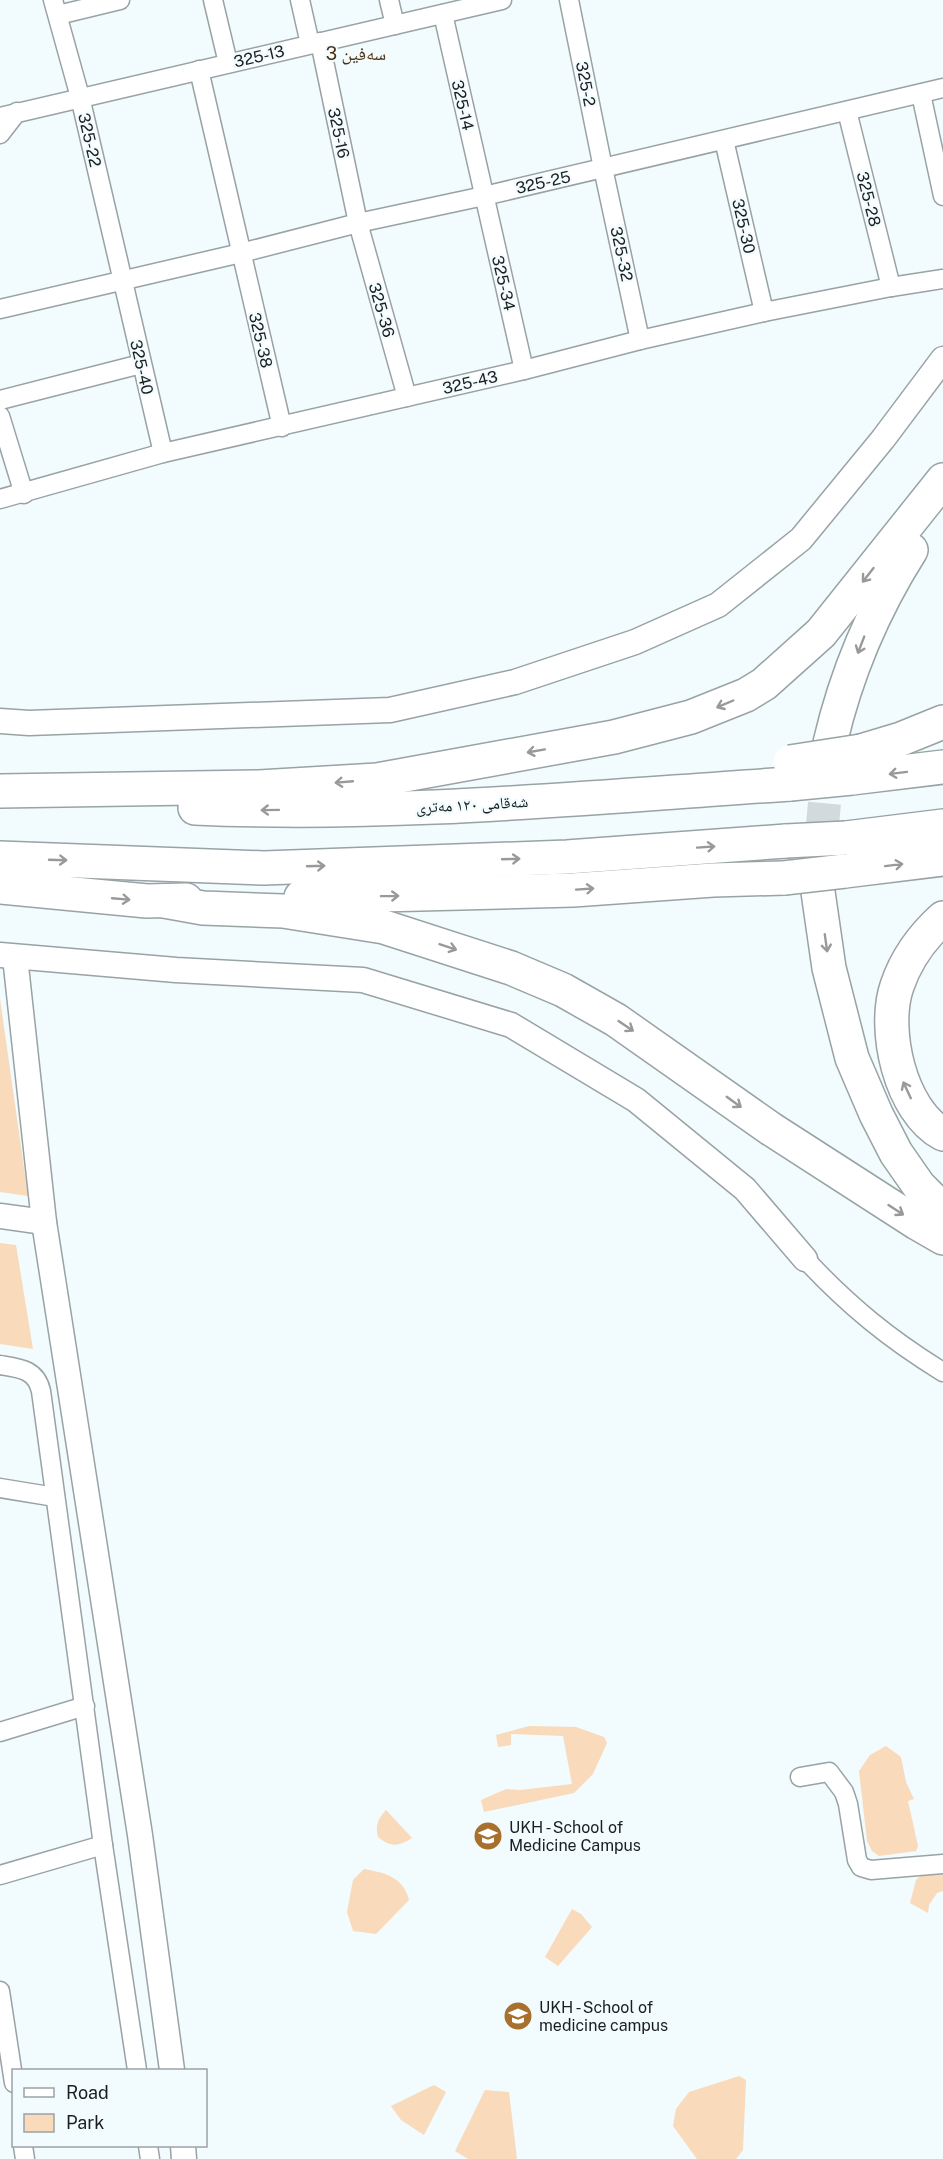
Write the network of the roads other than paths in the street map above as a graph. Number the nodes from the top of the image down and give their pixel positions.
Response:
1 (120, 0) edge
2 (213, 0) edge
3 (300, 0) edge
4 (389, 0) edge
5 (502, 0) edge
6 (569, 0) edge
7 (483, 2) edge
8 (56, 8) edge
9 (442, 14) junction
10 (395, 25) junction
11 (315, 43) junction
12 (228, 63) junction
13 (200, 70) junction
14 (943, 88) edge
15 (921, 93) junction
16 (80, 97) junction
17 (847, 111) junction
18 (8, 115) edge
19 (0, 134) edge
20 (724, 140) junction
21 (603, 168) junction
22 (484, 196) junction
23 (943, 196) edge
24 (358, 223) junction
25 (241, 253) junction
26 (943, 279) edge
27 (122, 281) junction
28 (891, 287) junction
29 (0, 309) edge
30 (764, 312) junction
31 (640, 340) junction
32 (943, 359) edge
33 (141, 364) junction
34 (524, 370) junction
35 (407, 397) junction
36 (0, 400) edge
37 (0, 416) edge
38 (282, 427) junction
39 (163, 453) junction
40 (943, 480) edge
41 (24, 494) junction
42 (0, 500) edge
43 (943, 504) edge
44 (0, 721) edge
45 (943, 722) edge
46 (848, 758) junction
47 (943, 767) edge
48 (0, 791) edge
49 (0, 800) edge
50 (943, 826) edge
51 (0, 858) edge
52 (943, 859) edge
53 (831, 878) junction
54 (0, 887) edge
55 (164, 902) junction
56 (943, 918) edge
57 (7, 956) edge
58 (943, 1134) edge
59 (943, 1210) edge
60 (0, 1216) edge
61 (44, 1222) junction
62 (943, 1238) edge
63 (805, 1259) joint
64 (0, 1365) edge
65 (943, 1372) edge
66 (0, 1488) edge
67 (55, 1497) junction
68 (85, 1706) junction
69 (0, 1732) edge
70 (800, 1777) dead end
71 (103, 1845) junction
72 (943, 1864) edge
73 (0, 1875) edge
74 (1, 2003) edge
75 (137, 2069) edge
76 (172, 2069) edge
77 (12, 2071) edge

1 - 8 street
2 - 12 street
3 - 11 street, 325-16
4 - 10 street
5 - 7 street, 325-13
6 - 21 street, 325-2
7 - 9 street, 325-13
8 - 16 street, 325-22
9 - 10 street, 325-13
9 - 22 street, 325-14
10 - 11 street, 325-13
11 - 12 street, 325-13
11 - 24 street, 325-16
12 - 13 street, 325-13
13 - 16 street, 325-13
13 - 25 street, 325-38
14 - 15 street, 325-25
15 - 17 street, 325-25
15 - 23 street
16 - 18 street, 325-13
16 - 27 street, 325-22
17 - 20 street, 325-25
17 - 28 street, 325-28
18 - 19 street
20 - 21 street, 325-25
20 - 30 street, 325-30
21 - 22 street, 325-25
21 - 31 street, 325-32
22 - 24 street, 325-25
22 - 34 street, 325-34
24 - 25 street, 325-25
24 - 35 street, 325-36
25 - 27 street, 325-25
25 - 38 street, 325-38
26 - 28 street, 325-43
27 - 29 street, 325-25
27 - 33 street, 325-40
28 - 30 street, 325-43
30 - 31 street, 325-43
31 - 34 street, 325-43
32 - 44 street
33 - 36 street
33 - 39 street, 325-40
34 - 35 street, 325-43
35 - 38 street, 325-43
37 - 41 street
38 - 39 street, 325-43
39 - 41 street, 325-43
40 -> 48 highway
41 - 42 street, 325-43
43 -> 46 highway
45 - 46 highway
47 -> 46 highway, شەقامی ١٢٠ مەتری
46 -> 49 highway, شەقامی ١٢٠ مەتری, bridge
51 -> 50 highway, bridge
53 -> 52 highway
55 -> 53 highway, bridge
53 -> 59 highway
54 -> 55 highway
55 -> 62 highway
58 -> 56 highway
57 - 61 street
57 - 63 street
60 - 61 street
61 - 76 street
63 - 65 street
64 - 67 street
66 - 67 street
67 - 68 street
68 - 69 street
68 - 71 street
70 - 72 street
71 - 73 street
71 - 75 street
74 - 77 street

